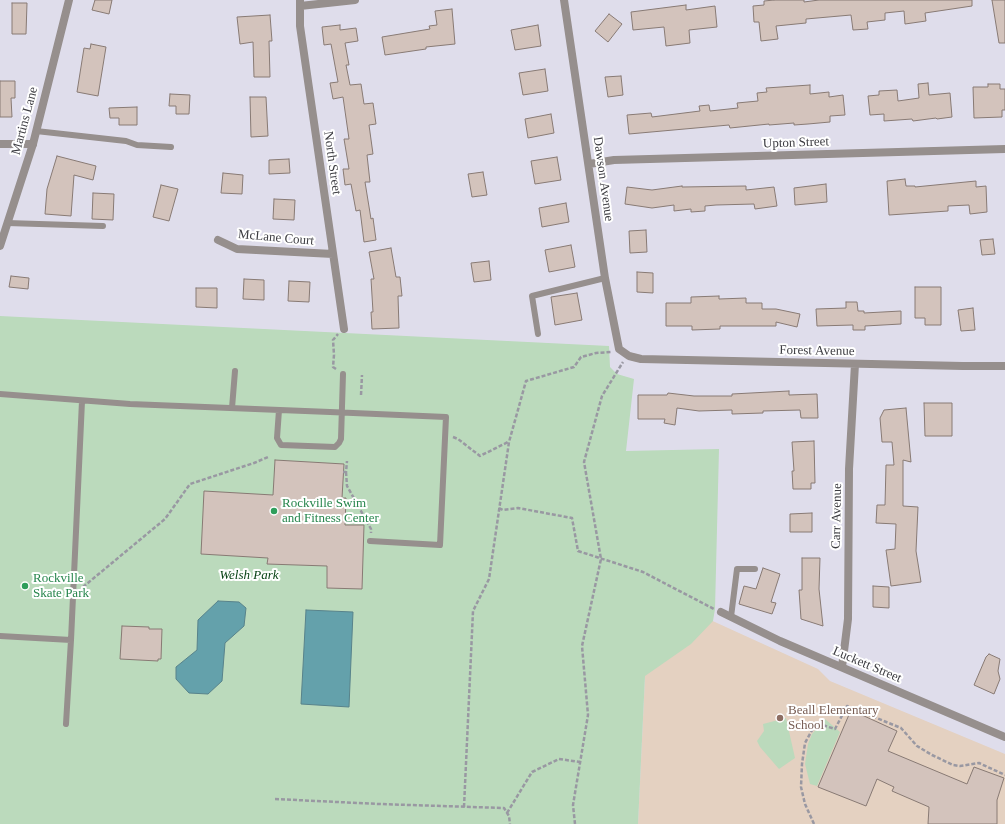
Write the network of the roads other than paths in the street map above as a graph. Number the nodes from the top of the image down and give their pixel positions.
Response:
1 (68, 0) edge
2 (355, 0) edge
3 (564, 0) edge
4 (300, 3) edge
5 (36, 131) junction
6 (0, 144) edge
7 (33, 144) junction
8 (171, 147) dead end
9 (1005, 149) edge
10 (589, 164) junction
11 (7, 223) junction
12 (103, 226) dead end
13 (218, 240) dead end
14 (0, 246) edge
15 (333, 254) junction
16 (605, 278) junction
17 (344, 328) road end
18 (538, 334) dead end
19 (629, 356) joint
20 (855, 364) junction
21 (1005, 366) edge
22 (235, 371) dead end
23 (343, 374) road end
24 (0, 394) edge
25 (82, 401) junction
26 (232, 408) junction
27 (278, 410) junction
28 (343, 412) junction
29 (371, 542) road end
30 (755, 570) dead end
31 (722, 612) road end
32 (731, 617) junction
33 (0, 636) edge
34 (71, 640) junction
35 (842, 667) junction
36 (66, 724) dead end
37 (1005, 737) edge

1 - 5 street, Martins Lane
2 - 4 street
3 - 10 street, Dawson Avenue
4 - 15 street, North Street
5 - 7 street, Martins Lane
5 - 8 lane
6 - 7 street
7 - 11 street, Martins Lane
9 - 10 street, Upton Street
10 - 16 street, Dawson Avenue
11 - 12 lane
11 - 14 street, Martins Lane
13 - 15 street, McLane Court
15 - 17 street, North Street
16 - 18 lane
16 - 19 street, Dawson Avenue
19 - 20 street, Forest Avenue
20 - 21 street, Forest Avenue
20 - 35 street, Carr Avenue
22 - 26 lane
23 - 28 lane
24 - 25 lane
25 - 26 lane
25 - 34 lane
26 - 27 lane
27 - 28 lane
27 - 28 lane
28 - 29 lane
30 - 32 lane
31 - 32 street, Luckett Street
32 - 35 street, Luckett Street
33 - 34 lane
34 - 36 lane
35 - 37 street, Luckett Street

